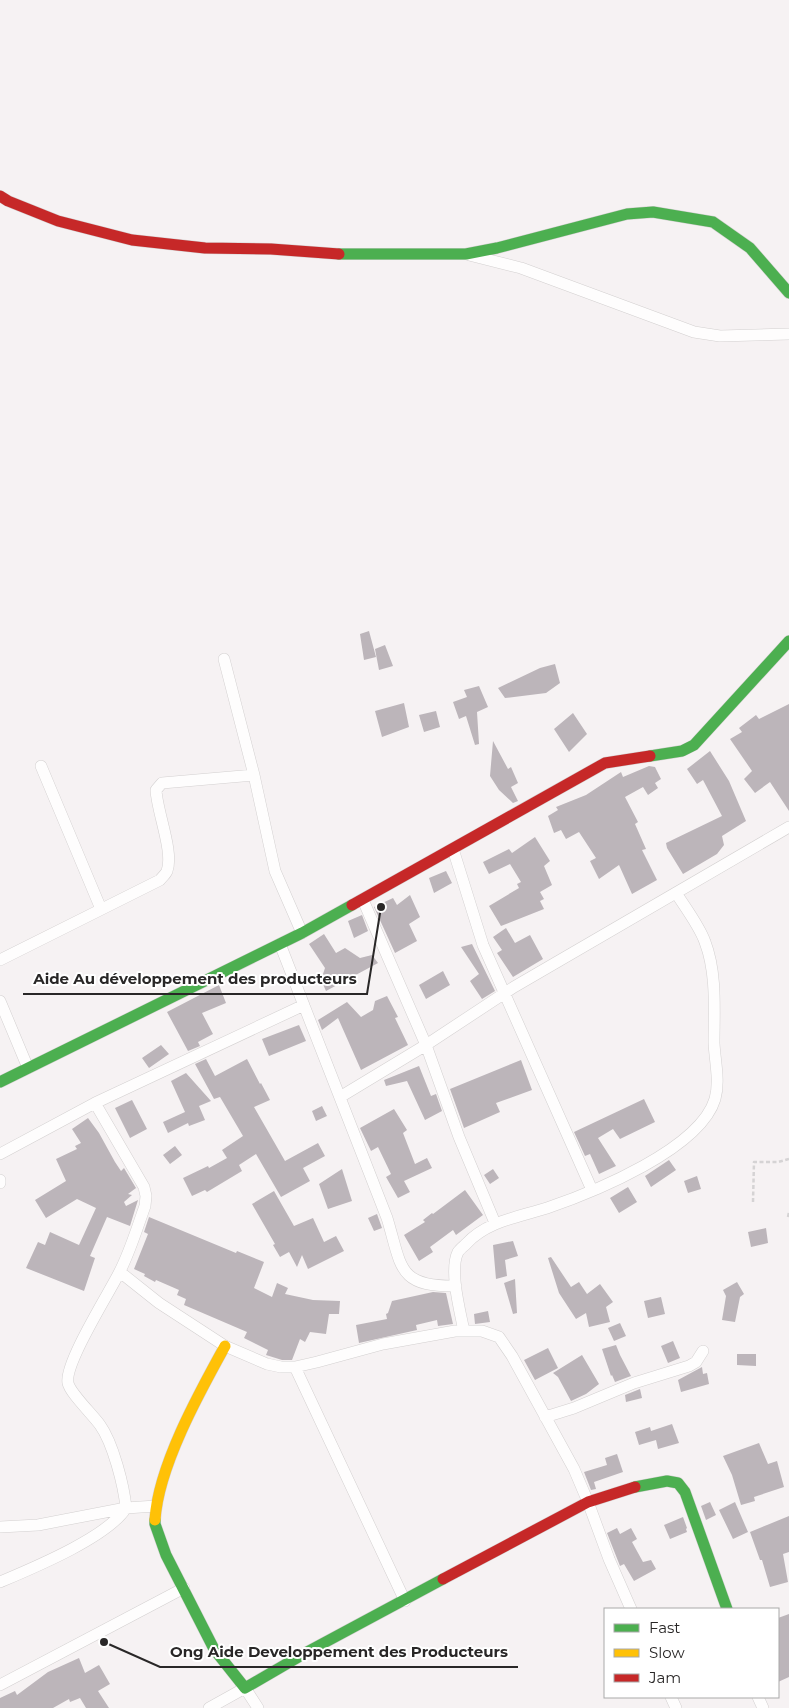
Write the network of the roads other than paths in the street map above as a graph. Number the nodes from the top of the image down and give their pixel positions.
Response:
1 (0, 196) edge
2 (466, 254) junction
3 (789, 293) edge
4 (789, 334) edge
5 (789, 641) edge
6 (224, 659) dead end
7 (41, 766) dead end
8 (254, 775) junction
9 (789, 828) edge
10 (453, 849) junction
11 (676, 893) junction
12 (363, 900) junction
13 (101, 909) junction
14 (302, 933) junction
15 (280, 944) junction
16 (0, 960) edge
17 (504, 994) junction
18 (0, 1001) edge
19 (304, 1005) junction
20 (426, 1045) junction
21 (28, 1068) junction
22 (0, 1082) edge
23 (340, 1097) junction
24 (95, 1103) junction
25 (0, 1154) edge
26 (592, 1190) junction
27 (495, 1223) junction
28 (120, 1272) junction
29 (456, 1286) junction
30 (464, 1331) junction
31 (225, 1346) junction
32 (703, 1351) dead end
33 (295, 1367) junction
34 (546, 1417) junction
35 (588, 1502) junction
36 (156, 1506) junction
37 (126, 1508) junction
38 (0, 1527) edge
39 (0, 1582) edge
40 (184, 1588) junction
41 (405, 1600) junction
42 (631, 1608) edge
43 (727, 1608) edge
44 (0, 1685) edge
45 (245, 1688) junction
46 (209, 1708) edge
47 (258, 1708) edge

1 - 2 street
2 - 3 street
2 - 4 street
5 - 10 street
6 - 8 street
7 - 13 street
8 - 13 street
8 - 14 street
9 - 11 street
10 - 12 street
10 - 17 street
11 - 17 street
11 - 26 street
12 - 14 street
12 - 20 street
13 - 16 street
14 - 15 street
15 - 19 street
15 - 21 street
17 - 20 street
17 - 26 street
18 - 21 street
19 - 23 street
19 - 24 street
20 - 23 street
20 - 27 street
21 - 22 street
23 - 29 street
24 - 25 street
24 - 28 street
26 - 27 street
27 - 29 street
28 - 31 street
28 - 37 street
29 - 30 street
30 - 33 street
30 - 34 street
31 - 33 street
31 - 36 street
32 - 34 street
33 - 41 street
34 - 35 street
35 - 41 street
35 - 42 street
35 - 43 street
36 - 37 street
36 - 40 street
37 - 38 street
37 - 39 street
40 - 44 street
40 - 45 street
41 - 45 street
45 - 46 street
45 - 47 street

